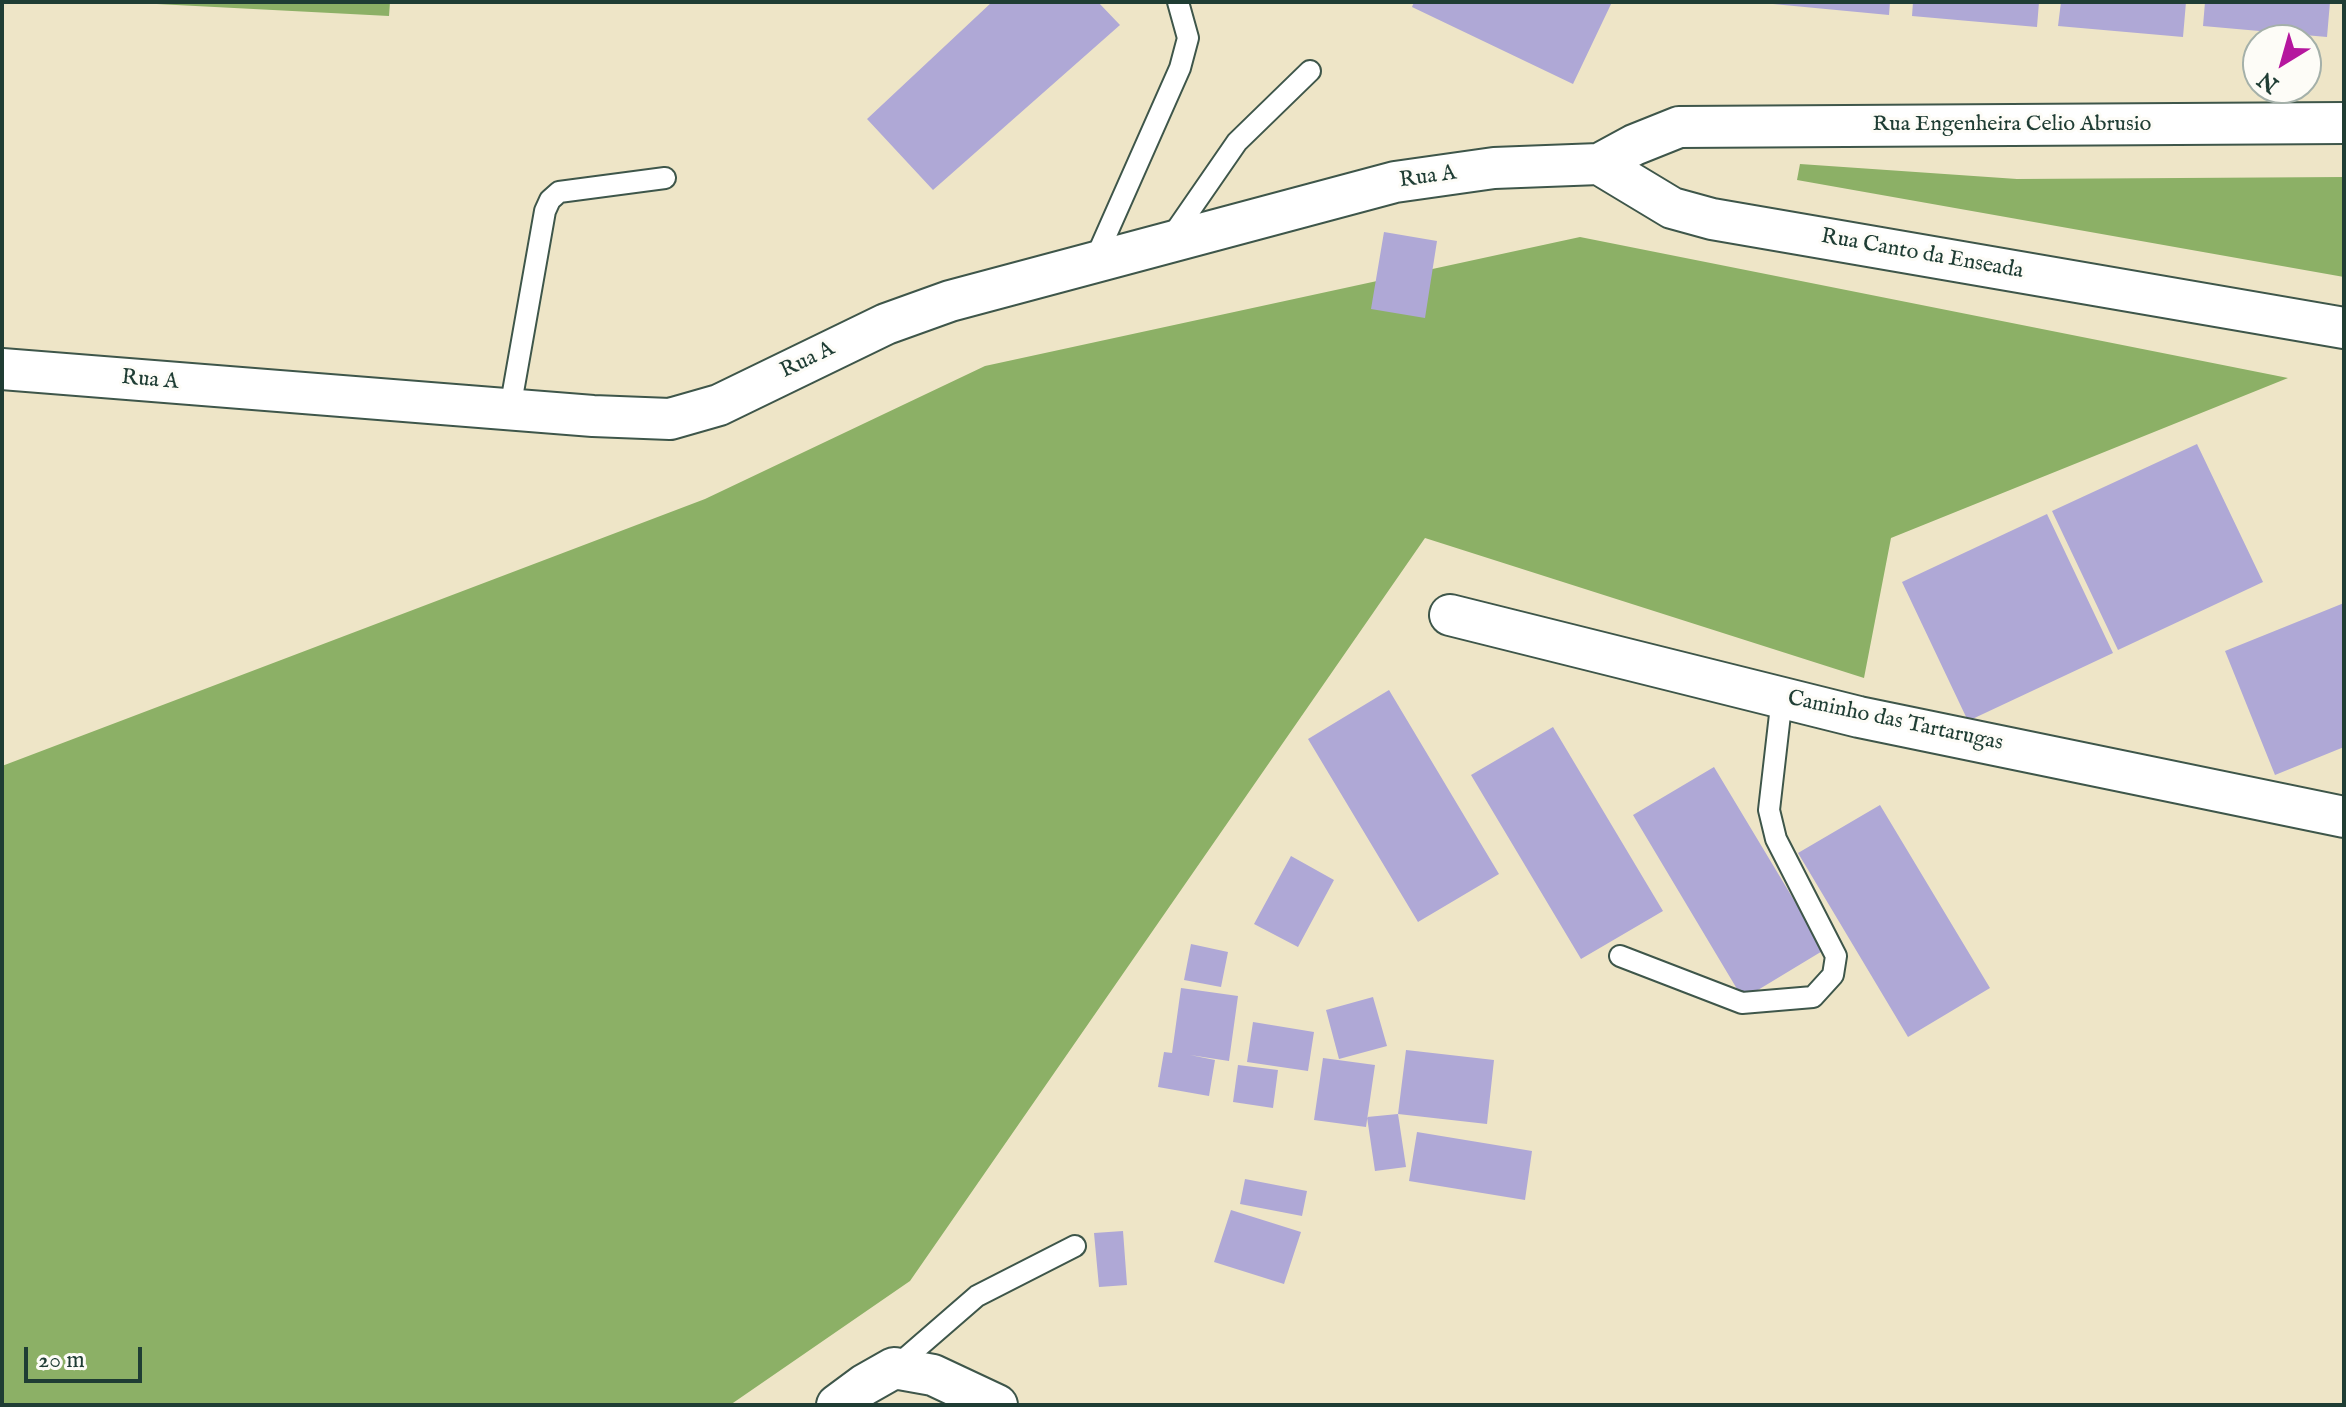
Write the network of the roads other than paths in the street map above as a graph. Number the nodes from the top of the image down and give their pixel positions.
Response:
1 (1178, 2) edge
2 (1310, 71) dead end
3 (2344, 123) edge
4 (1599, 164) junction
5 (665, 178) dead end
6 (1167, 243) junction
7 (1094, 262) junction
8 (2344, 328) edge
9 (2, 369) edge
10 (510, 409) junction
11 (1450, 615) dead end
12 (1782, 697) junction
13 (2344, 817) edge
14 (1620, 956) dead end
15 (1075, 1246) dead end
16 (894, 1368) junction
17 (837, 1405) edge
18 (997, 1405) edge

1 - 7 lane
2 - 6 lane
3 - 4 street, Rua Engenheira Celio Abrusio
4 - 6 street, Rua A
4 - 8 street, Rua Canto da Enseada
5 - 10 lane
6 - 7 street, Rua A
7 - 10 street, Rua A
9 - 10 street, Rua A
11 - 12 street, Caminho das Tartarugas
12 - 13 street, Caminho das Tartarugas
12 - 14 lane
15 - 16 lane
16 - 17 street
16 - 18 street

